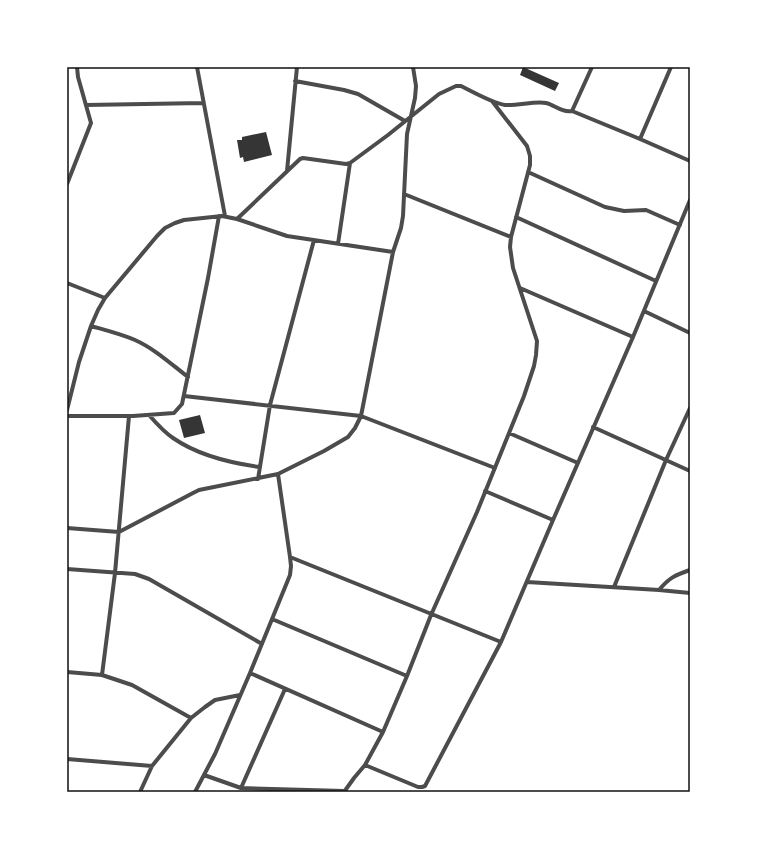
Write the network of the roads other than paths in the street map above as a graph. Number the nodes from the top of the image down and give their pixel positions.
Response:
1 (76, 67) edge
2 (196, 67) edge
3 (297, 67) edge
4 (413, 67) edge
5 (592, 67) edge
6 (671, 67) edge
7 (295, 80) junction
8 (492, 101) junction
9 (203, 102) junction
10 (86, 105) junction
11 (572, 111) junction
12 (411, 117) junction
13 (405, 121) junction
14 (640, 139) junction
15 (690, 162) edge
16 (350, 164) junction
17 (287, 171) junction
18 (528, 172) junction
19 (67, 184) edge
20 (404, 194) junction
21 (690, 200) edge
22 (219, 216) junction
23 (225, 216) junction
24 (516, 217) junction
25 (237, 219) junction
26 (680, 225) junction
27 (511, 237) junction
28 (314, 240) junction
29 (338, 244) junction
30 (393, 252) junction
31 (656, 281) junction
32 (67, 283) edge
33 (520, 288) junction
34 (105, 298) junction
35 (644, 311) junction
36 (90, 326) junction
37 (690, 333) edge
38 (633, 337) junction
39 (188, 377) junction
40 (184, 396) junction
41 (270, 405) junction
42 (690, 408) edge
43 (67, 410) edge
44 (149, 415) junction
45 (67, 416) edge
46 (129, 416) junction
47 (361, 416) junction
48 (593, 427) junction
49 (509, 433) junction
50 (666, 460) junction
51 (578, 462) junction
52 (260, 467) junction
53 (495, 468) junction
54 (690, 471) edge
55 (278, 474) junction
56 (258, 479) junction
57 (485, 491) junction
58 (553, 520) junction
59 (67, 528) edge
60 (119, 532) junction
61 (290, 557) junction
62 (67, 569) edge
63 (690, 570) edge
64 (115, 573) junction
65 (527, 582) junction
66 (614, 587) junction
67 (659, 590) junction
68 (690, 592) edge
69 (431, 615) junction
70 (272, 619) junction
71 (501, 642) junction
72 (262, 644) junction
73 (67, 672) edge
74 (250, 673) junction
75 (102, 675) junction
76 (406, 676) junction
77 (285, 689) junction
78 (240, 695) junction
79 (191, 718) junction
80 (383, 732) junction
81 (67, 759) edge
82 (364, 765) junction
83 (152, 766) junction
84 (204, 775) junction
85 (241, 788) junction
86 (140, 792) edge
87 (195, 792) edge
88 (344, 792) edge

1 - 10 street
2 - 9 street
3 - 7 street
4 - 12 street
5 - 11 street
6 - 14 street
7 - 13 street
7 - 17 street
8 - 11 street
8 - 12 street
8 - 18 street
9 - 10 street
9 - 23 street
10 - 19 street
11 - 14 street
12 - 13 street
12 - 20 street
13 - 16 street
14 - 15 street
16 - 17 street
16 - 29 street
17 - 25 street
18 - 24 street
18 - 26 street
20 - 27 street
20 - 30 street
21 - 26 street
22 - 23 street
22 - 34 street
22 - 39 street
23 - 25 street
24 - 27 street
24 - 31 street
25 - 28 street
26 - 31 street
27 - 33 street
28 - 29 street
28 - 41 street
29 - 30 street
30 - 47 street
31 - 35 street
32 - 34 street
33 - 38 street
33 - 49 street
34 - 36 street
35 - 37 street
35 - 38 street
36 - 39 street
36 - 43 street
38 - 48 street
39 - 40 street
40 - 41 street
40 - 44 street
41 - 47 street
41 - 52 street
42 - 50 street
44 - 46 street
44 - 52 street
45 - 46 street
46 - 60 street
47 - 53 street
47 - 55 street
48 - 50 street
48 - 51 street
49 - 51 street
49 - 53 street
50 - 54 street
50 - 66 street
51 - 58 street
52 - 56 street
53 - 57 street
55 - 56 street
55 - 61 street
56 - 60 street
57 - 58 street
57 - 69 street
58 - 65 street
59 - 60 street
60 - 64 street
61 - 69 street
61 - 70 street
62 - 64 street
63 - 67 street
64 - 72 street
64 - 75 street
65 - 66 street
65 - 71 street
66 - 67 street
67 - 68 street
69 - 71 street
69 - 76 street
70 - 72 street
70 - 76 street
71 - 82 street
72 - 74 street
73 - 75 street
74 - 77 street
74 - 78 street
75 - 79 street
76 - 80 street
77 - 80 street
77 - 85 street
78 - 79 street
78 - 84 street
79 - 83 street
80 - 82 street
81 - 83 street
82 - 88 street
83 - 86 street
84 - 85 street
84 - 87 street
85 - 88 street

